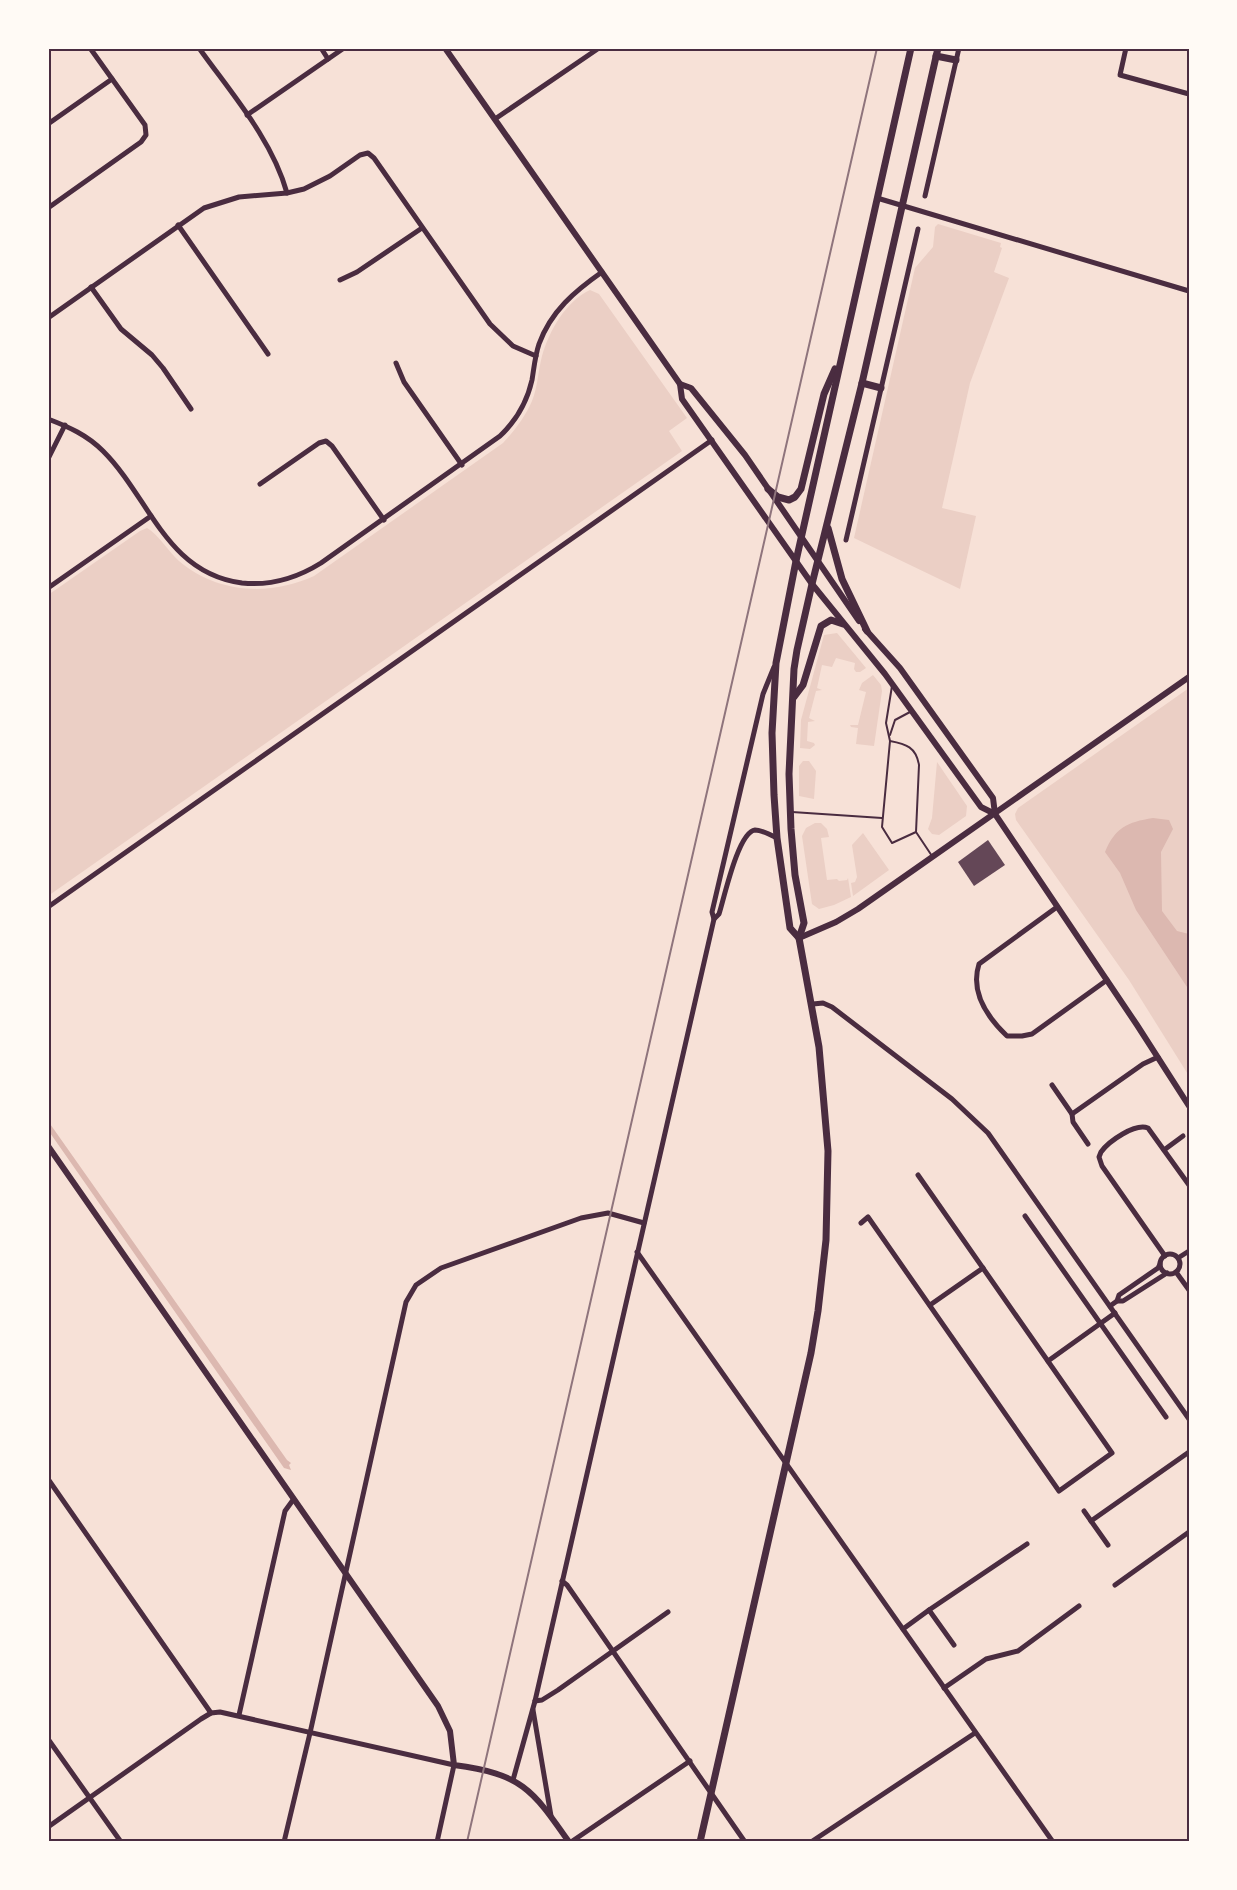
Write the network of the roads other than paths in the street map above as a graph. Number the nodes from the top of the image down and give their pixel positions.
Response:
1 (90, 48) edge
2 (199, 48) edge
3 (321, 48) edge
4 (344, 48) edge
5 (445, 48) edge
6 (599, 48) edge
7 (910, 48) edge
8 (959, 48) edge
9 (1126, 48) edge
10 (937, 52) edge
11 (328, 59) junction
12 (956, 60) junction
13 (112, 79) junction
14 (1189, 94) edge
15 (247, 115) junction
16 (495, 119) junction
17 (48, 124) edge
18 (288, 193) junction
19 (925, 196) dead end
20 (876, 198) junction
21 (903, 206) junction
22 (48, 208) edge
23 (178, 225) junction
24 (422, 228) junction
25 (918, 229) dead end
26 (602, 272) junction
27 (340, 280) dead end
28 (91, 287) junction
29 (1189, 291) edge
30 (48, 318) edge
31 (268, 354) dead end
32 (536, 356) junction
33 (841, 356) junction
34 (396, 363) dead end
35 (862, 383) junction
36 (680, 384) junction
37 (881, 388) junction
38 (191, 409) dead end
39 (48, 419) edge
40 (65, 425) junction
41 (712, 440) junction
42 (48, 459) edge
43 (462, 465) junction
44 (260, 484) dead end
45 (768, 489) junction
46 (151, 516) junction
47 (384, 520) junction
48 (827, 526) junction
49 (801, 537) junction
50 (846, 540) dead end
51 (796, 561) junction
52 (818, 561) junction
53 (812, 584) junction
54 (48, 588) edge
55 (843, 624) junction
56 (867, 632) junction
57 (776, 663) junction
58 (1189, 677) edge
59 (892, 683) junction
60 (794, 697) junction
61 (913, 711) junction
62 (890, 735) junction
63 (890, 741) junction
64 (790, 812) junction
65 (995, 814) junction
66 (882, 818) junction
67 (916, 832) junction
68 (777, 838) junction
69 (933, 857) junction
70 (48, 907) edge
71 (1057, 907) junction
72 (714, 919) junction
73 (799, 938) junction
74 (1107, 980) junction
75 (813, 1004) junction
76 (1158, 1057) junction
77 (1052, 1085) dead end
78 (1189, 1106) edge
79 (1072, 1114) junction
80 (1183, 1136) dead end
81 (1088, 1144) dead end
82 (48, 1146) edge
83 (1164, 1150) junction
84 (918, 1174) dead end
85 (1189, 1185) edge
86 (1025, 1216) dead end
87 (861, 1222) dead end
88 (644, 1223) junction
89 (1189, 1251) edge
90 (638, 1252) junction
91 (1165, 1256) junction
92 (1178, 1258) junction
93 (1161, 1263) junction
94 (983, 1268) junction
95 (1176, 1272) junction
96 (1167, 1273) junction
97 (1189, 1290) edge
98 (1117, 1301) junction
99 (930, 1305) junction
100 (1110, 1306) junction
101 (1115, 1313) junction
102 (1101, 1323) junction
103 (1048, 1361) junction
104 (1166, 1417) dead end
105 (1189, 1419) edge
106 (1189, 1452) edge
107 (786, 1465) junction
108 (48, 1479) edge
109 (293, 1500) junction
110 (1084, 1510) dead end
111 (1091, 1521) junction
112 (1189, 1533) edge
113 (1027, 1544) dead end
114 (1108, 1545) dead end
115 (345, 1574) junction
116 (562, 1581) junction
117 (1115, 1585) dead end
118 (1079, 1606) dead end
119 (929, 1610) junction
120 (668, 1612) dead end
121 (903, 1629) junction
122 (954, 1645) dead end
123 (613, 1651) junction
124 (944, 1689) junction
125 (535, 1701) junction
126 (533, 1708) junction
127 (212, 1713) junction
128 (239, 1715) junction
129 (310, 1733) junction
130 (975, 1733) junction
131 (48, 1739) edge
132 (690, 1761) junction
133 (454, 1765) junction
134 (513, 1780) junction
135 (711, 1793) junction
136 (90, 1798) junction
137 (552, 1818) junction
138 (48, 1827) edge
139 (121, 1842) edge
140 (284, 1842) edge
141 (437, 1842) edge
142 (570, 1842) edge
143 (700, 1842) edge
144 (745, 1842) edge
145 (811, 1842) edge
146 (1053, 1842) edge

1 - 13 street
2 - 15 street
3 - 11 street
4 - 11 street
5 - 16 street
6 - 16 street
7 - 20 main road
8 - 12 street
9 - 14 street
10 - 12 main road
10 - 21 main road
11 - 15 street
12 - 19 street
13 - 17 street
13 - 22 street
15 - 18 street
16 - 26 street
18 - 23 street
18 - 24 street
20 - 21 street
20 - 33 main road
21 - 29 street
21 - 35 main road
23 - 28 street
23 - 31 street
24 - 27 street
24 - 32 street
25 - 37 street
26 - 32 street
26 - 36 street
28 - 30 street
28 - 38 street
32 - 43 street
33 - 45 main road
33 - 49 main road
34 - 43 street
35 - 37 main road
35 - 48 main road
36 - 41 street
36 - 45 street
37 - 50 street
39 - 40 street
40 - 42 street
40 - 46 street
41 - 51 street
41 - 70 street
43 - 47 street
44 - 47 street
45 - 49 street
46 - 47 street
46 - 54 street
48 - 52 main road
48 - 56 main road
49 - 51 main road
49 - 52 street
51 - 53 street
51 - 57 main road
52 - 53 main road
52 - 56 street
53 - 55 street
53 - 60 main road
55 - 59 street
55 - 60 main road
56 - 65 street
57 - 68 main road
57 - 72 street
58 - 65 street
59 - 61 street
59 - 62 lane
60 - 64 main road
61 - 62 lane
61 - 65 street
62 - 63 lane
63 - 66 lane
63 - 67 lane
64 - 66 lane
64 - 73 main road
65 - 69 street
65 - 71 street
66 - 67 lane
67 - 69 lane
68 - 72 street
68 - 73 main road
69 - 73 street
71 - 74 street
71 - 74 street
72 - 88 street
73 - 75 main road
74 - 76 street
75 - 100 street
75 - 107 main road
76 - 78 street
76 - 79 street
77 - 79 street
79 - 81 street
80 - 83 street
82 - 109 street
83 - 85 street
83 - 91 street
84 - 94 street
86 - 102 street
87 - 99 street
88 - 90 street
88 - 115 street
89 - 92 street
90 - 107 street
90 - 116 street
91 - 92 street
91 - 93 street
92 - 95 street
93 - 96 street
93 - 98 street
94 - 99 street
94 - 103 street
95 - 96 street
95 - 97 street
96 - 98 street
98 - 100 street
99 - 103 street
100 - 101 street
101 - 102 street
101 - 105 street
102 - 103 street
102 - 104 street
106 - 111 street
107 - 121 street
107 - 135 main road
108 - 127 street
109 - 115 street
109 - 128 street
110 - 111 street
111 - 114 street
112 - 117 street
113 - 119 street
115 - 129 street
115 - 133 street
116 - 123 street
116 - 125 street
118 - 124 street
119 - 121 street
119 - 122 street
120 - 123 street
121 - 124 street
123 - 125 street
123 - 132 street
124 - 130 street
125 - 126 street
126 - 134 street
126 - 137 street
127 - 128 street
127 - 136 street
128 - 129 street
129 - 133 street
129 - 140 street
130 - 145 street
130 - 146 street
131 - 136 street
132 - 135 street
132 - 142 street
133 - 134 street
133 - 141 street
134 - 137 street
135 - 143 main road
135 - 144 street
136 - 138 street
136 - 139 street
137 - 142 street

